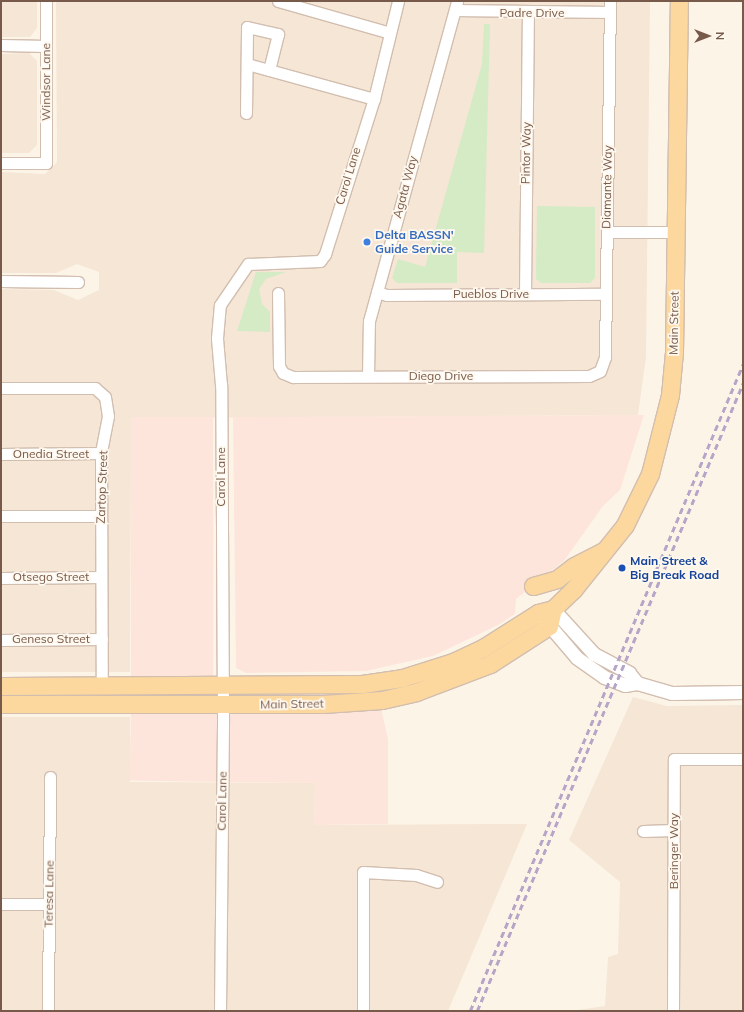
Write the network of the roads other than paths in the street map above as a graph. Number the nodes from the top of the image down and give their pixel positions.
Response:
1 (46, 1) edge
2 (278, 1) edge
3 (398, 1) edge
4 (679, 1) edge
5 (456, 5) edge
6 (610, 7) edge
7 (528, 14) junction
8 (390, 32) junction
9 (1, 45) edge
10 (46, 46) junction
11 (247, 64) junction
12 (269, 70) junction
13 (374, 99) junction
14 (246, 113) dead end
15 (1, 163) edge
16 (607, 232) junction
17 (675, 232) junction
18 (1, 281) edge
19 (78, 282) dead end
20 (376, 292) junction
21 (278, 293) dead end
22 (525, 294) junction
23 (605, 294) junction
24 (600, 371) joint
25 (368, 376) junction
26 (1, 388) edge
27 (101, 453) junction
28 (1, 454) edge
29 (1, 516) edge
30 (101, 516) junction
31 (610, 548) junction
32 (101, 577) junction
33 (1, 578) edge
34 (533, 586) dead end
35 (545, 611) junction
36 (549, 626) junction
37 (102, 639) junction
38 (1, 640) edge
39 (637, 683) junction
40 (222, 685) junction
41 (1, 686) edge
42 (102, 686) junction
43 (743, 692) edge
44 (1, 704) edge
45 (223, 704) junction
46 (743, 759) edge
47 (50, 776) dead end
48 (674, 830) junction
49 (643, 831) dead end
50 (437, 882) dead end
51 (1, 904) edge
52 (49, 904) junction
53 (48, 1011) edge
54 (220, 1011) edge
55 (363, 1011) edge
56 (673, 1011) edge

1 - 10 street, Windsor Lane
2 - 8 street
3 - 8 street, Carol Lane
4 - 17 main road, Main Street
5 - 7 street, Padre Drive
5 - 20 street, Agata Way
6 - 7 street, Padre Drive
6 - 16 street, Diamante Way
7 - 22 street, Pintor Way
8 - 13 street, Carol Lane
9 - 10 street
10 - 15 street, Windsor Lane
11 - 12 street
11 - 12 street
11 - 14 street
12 - 13 street
13 - 40 street, Carol Lane
16 - 17 street
16 - 23 street, Diamante Way
17 - 31 main road, Main Street
18 - 19 street
20 - 22 street, Pueblos Drive
20 - 25 street, Agata Way
21 - 25 street, Diego Drive
22 - 23 street, Pueblos Drive
23 - 24 street, Diamante Way
24 - 25 street, Diego Drive
26 - 27 street, Zartop Street
27 - 28 street, Onedia Street
27 - 30 street, Zartop Street
29 - 30 street
30 - 32 street, Zartop Street
31 - 34 main road
31 - 35 main road, Main Street
32 - 33 street, Otsego Street
32 - 37 street, Zartop Street
35 - 36 main road, Main Street
35 - 39 street
35 - 40 main road, Main Street
36 - 39 street
36 - 45 main road, Main Street
37 - 38 street, Geneso Street
37 - 42 street, Zartop Street
39 - 43 street
40 - 42 main road, Main Street
40 - 45 street, Carol Lane
41 - 42 main road, Main Street
44 - 45 main road, Main Street
45 - 54 street, Carol Lane
46 - 48 street, Beringer Way
47 - 52 street, Teresa Lane
48 - 49 street
48 - 56 street, Beringer Way
50 - 55 street
51 - 52 street
52 - 53 street, Teresa Lane

